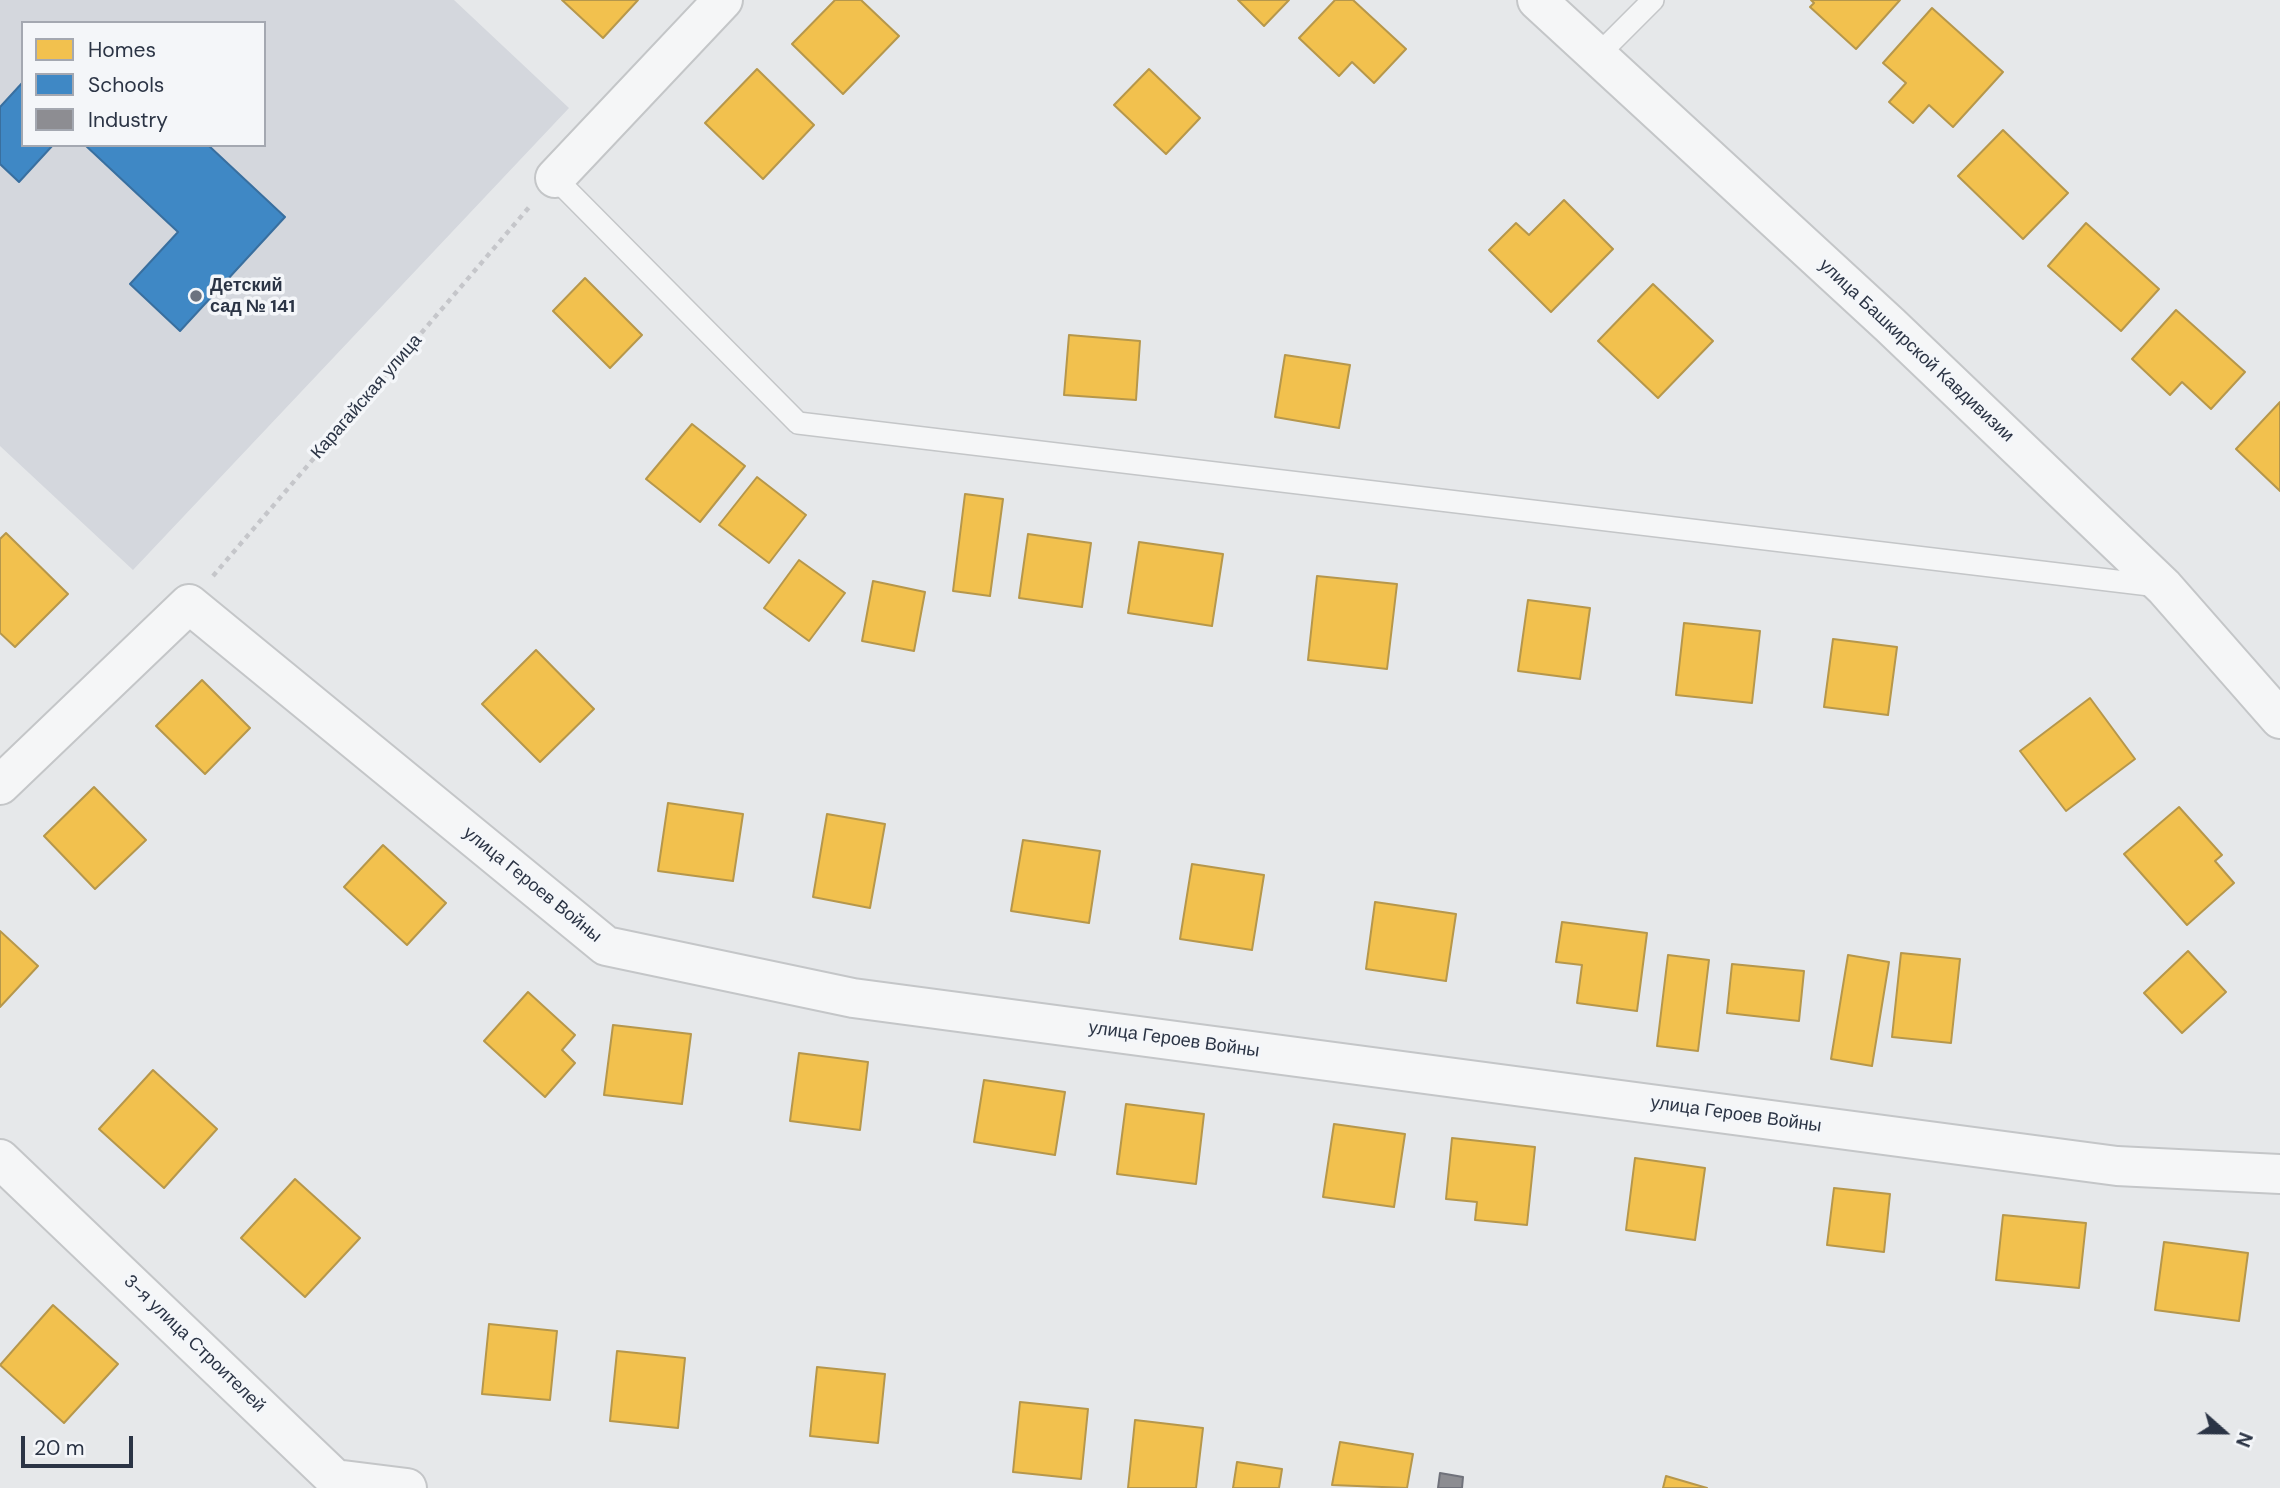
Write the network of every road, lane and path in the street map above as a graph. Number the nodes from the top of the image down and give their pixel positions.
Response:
1 (723, 0) edge
2 (1537, 0) edge
3 (1653, 0) edge
4 (1597, 57) junction
5 (555, 178) junction
6 (2164, 587) junction
7 (189, 604) junction
8 (2280, 719) edge
9 (0, 785) edge
10 (0, 1159) edge
11 (2280, 1174) edge
12 (334, 1484) edge
13 (407, 1488) edge

1 - 5 street
2 - 4 street, улица Башкирской Кавдивизии
3 - 4 lane
4 - 6 street, улица Башкирской Кавдивизии
5 - 6 lane
5 - 7 path, Карагайская улица
6 - 8 street, улица Башкирской Кавдивизии
7 - 9 street
7 - 11 street, улица Героев Войны
10 - 12 street, 3-я улица Строителей
12 - 13 street, 3-я улица Строителей

